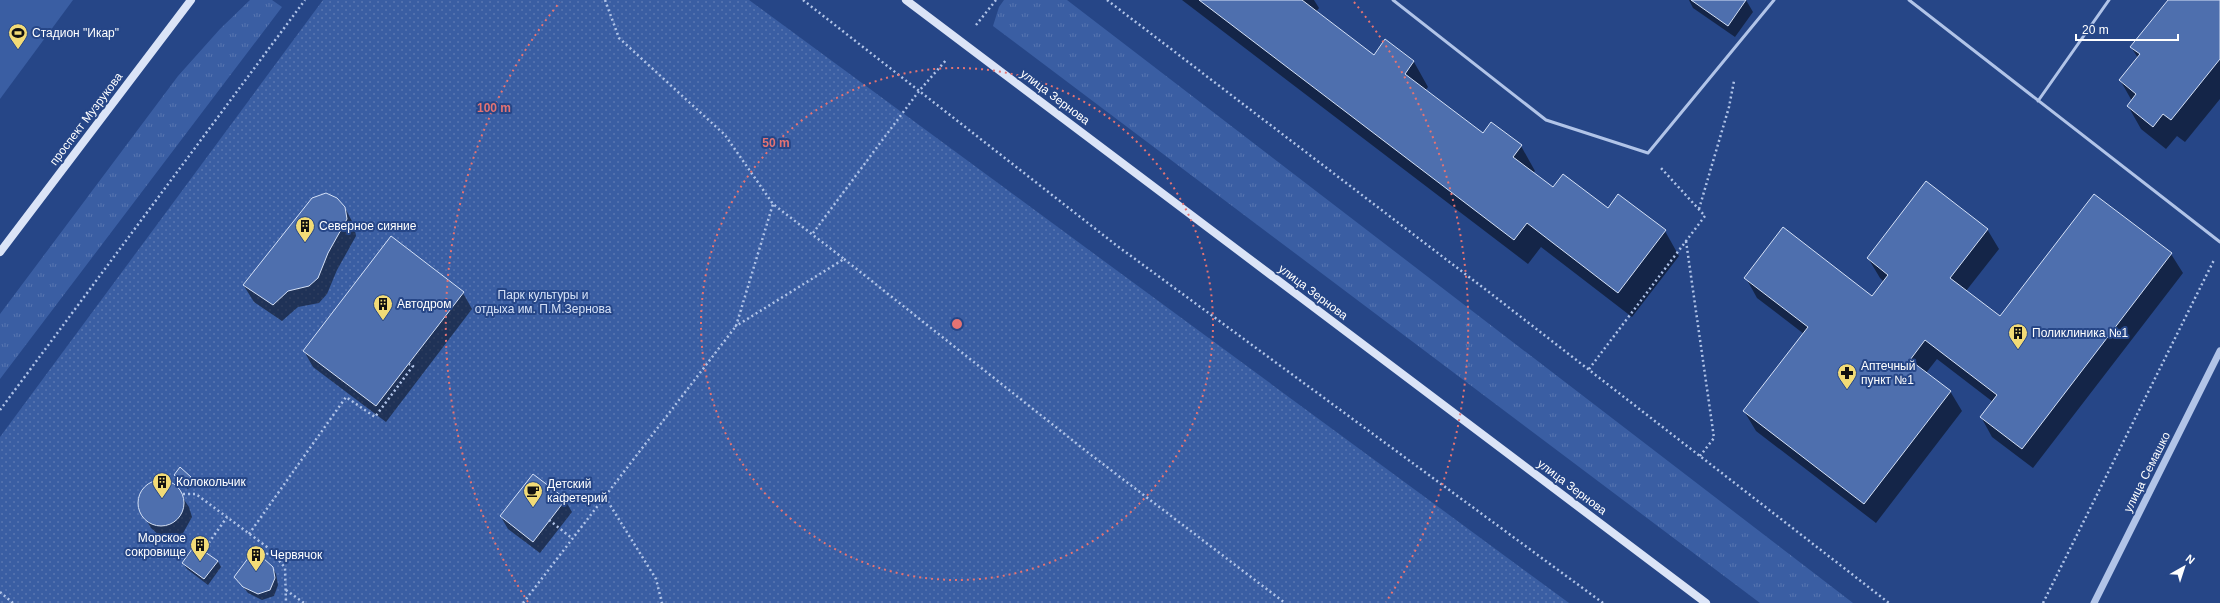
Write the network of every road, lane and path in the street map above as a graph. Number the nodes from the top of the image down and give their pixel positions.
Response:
1 (191, 0) edge
2 (305, 0) edge
3 (605, 0) edge
4 (803, 0) edge
5 (906, 0) edge
6 (1107, 0) edge
7 (1393, 0) edge
8 (1774, 0) edge
9 (1909, 0) edge
10 (2109, 0) edge
11 (1735, 77) dead end
12 (919, 91) junction
13 (2038, 100) junction
14 (1648, 153) junction
15 (773, 204) junction
16 (1699, 210) junction
17 (813, 233) junction
18 (1686, 241) junction
19 (2220, 242) edge
20 (0, 252) edge
21 (2216, 255) dead end
22 (844, 259) junction
23 (736, 326) junction
24 (2220, 351) edge
25 (409, 364) dead end
26 (1589, 369) junction
27 (0, 410) edge
28 (1700, 456) junction
29 (183, 494) dead end
30 (605, 497) junction
31 (227, 517) junction
32 (549, 520) dead end
33 (249, 534) junction
34 (573, 539) junction
35 (271, 550) junction
36 (204, 551) dead end
37 (264, 558) dead end
38 (286, 590) junction
39 (0, 592) edge
40 (13, 603) edge
41 (286, 603) edge
42 (304, 603) edge
43 (523, 603) edge
44 (662, 603) edge
45 (1285, 603) edge
46 (1603, 603) edge
47 (1706, 603) edge
48 (1889, 603) edge
49 (2043, 603) edge
50 (2094, 603) edge

1 - 20 main road, проспект Музрукова
2 - 27 path
3 - 15 path
4 - 12 path
5 - 47 main road, улица Зернова
6 - 26 path
7 - 14 lane
8 - 14 lane
9 - 13 lane
10 - 13 lane
11 - 16 path
12 - 17 path
12 - 46 path
13 - 19 lane
14 - 16 path
15 - 17 path
15 - 23 path
16 - 18 path
17 - 22 path
18 - 26 path
18 - 28 path
21 - 49 path
22 - 23 path
22 - 45 path
23 - 30 path
24 - 50 street, улица Семашко
25 - 33 path
26 - 28 path
28 - 48 path
29 - 31 path
30 - 34 path
30 - 44 path
31 - 33 path
31 - 36 path
32 - 34 path
33 - 35 path
34 - 43 path
35 - 37 path
35 - 38 path
38 - 41 path
38 - 42 path
39 - 40 path

